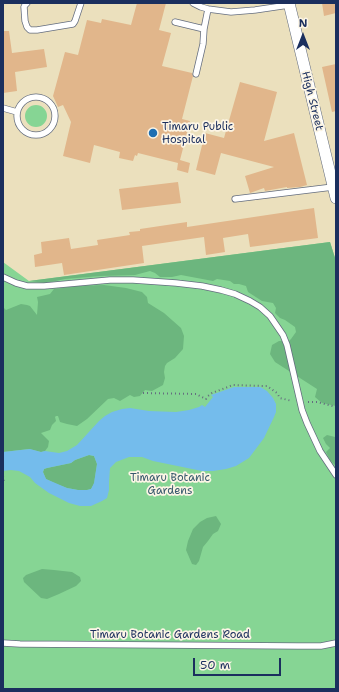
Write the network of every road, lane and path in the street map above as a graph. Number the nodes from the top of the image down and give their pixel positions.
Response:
1 (27, 3) edge
2 (81, 3) edge
3 (193, 3) edge
4 (289, 4) edge
5 (208, 9) junction
6 (175, 22) dead end
7 (204, 29) junction
8 (196, 74) dead end
9 (3, 108) edge
10 (17, 112) junction
11 (333, 187) junction
12 (336, 198) edge
13 (235, 199) dead end
14 (3, 277) edge
15 (143, 393) dead end
16 (300, 402) junction
17 (336, 407) edge
18 (336, 475) edge
19 (3, 476) edge
20 (4, 482) edge
21 (3, 643) edge
22 (336, 643) edge

1 - 2 lane
3 - 5 lane
4 - 5 lane
4 - 11 street, High Street
5 - 7 lane
6 - 7 lane
7 - 8 lane
9 - 10 lane
10 - 10 lane
11 - 12 street, High Street
11 - 13 lane
14 - 16 lane
15 - 16 path
16 - 17 path
16 - 18 lane
19 - 20 path
21 - 22 lane, Timaru Botanic Gardens Road

